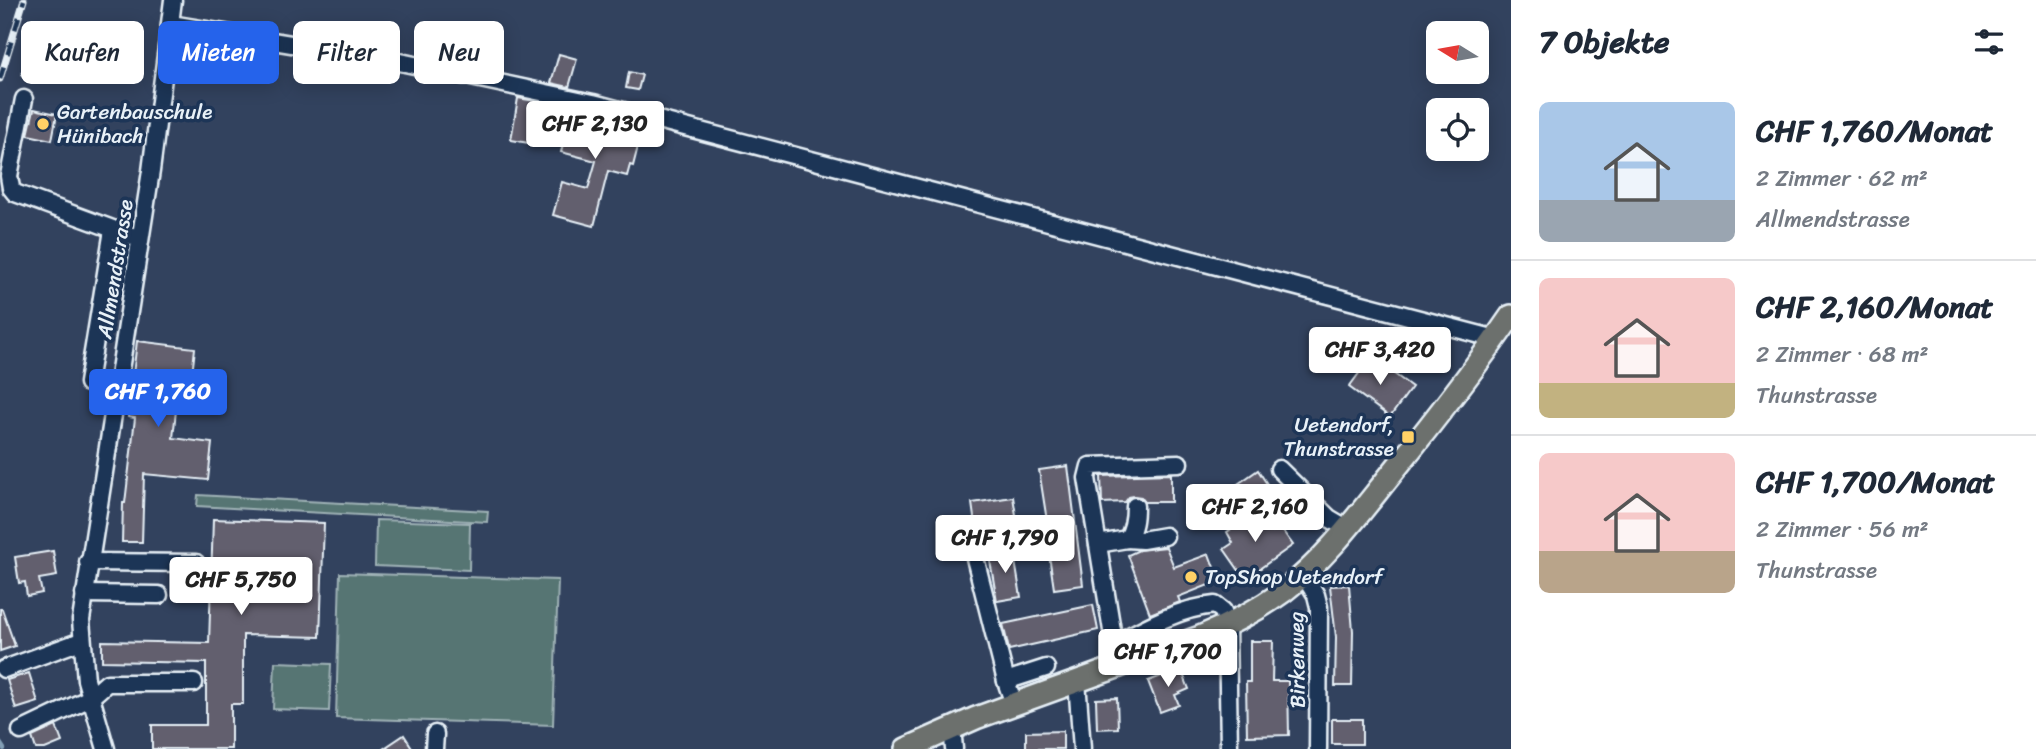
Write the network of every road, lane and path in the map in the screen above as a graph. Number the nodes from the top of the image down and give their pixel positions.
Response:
1 (173, 0) edge
2 (171, 21) edge
3 (279, 42) edge
4 (162, 84) edge
5 (24, 99) dead end
6 (113, 230) junction
7 (140, 239) junction
8 (1511, 316) edge
9 (1496, 339) junction
10 (118, 383) junction
11 (1179, 463) dead end
12 (1279, 469) dead end
13 (1135, 506) dead end
14 (1346, 528) junction
15 (1036, 534) dead end
16 (1165, 536) dead end
17 (1127, 539) junction
18 (1098, 544) junction
19 (1012, 546) dead end
20 (973, 551) junction
21 (88, 562) junction
22 (196, 563) dead end
23 (1303, 574) junction
24 (83, 594) junction
25 (159, 596) dead end
26 (1227, 625) junction
27 (81, 642) junction
28 (1113, 645) junction
29 (1118, 667) junction
30 (1046, 668) dead end
31 (4, 669) dead end
32 (1006, 681) junction
33 (1077, 681) junction
34 (194, 683) dead end
35 (90, 698) junction
36 (1014, 704) junction
37 (952, 727) junction
38 (21, 731) dead end
39 (106, 749) edge
40 (906, 749) edge
41 (954, 749) edge
42 (1082, 749) edge
43 (1228, 749) edge
44 (1318, 749) edge

1 - 2 street, Allmendstrasse
3 - 9 street
4 - 7 street, Allmendstrasse
5 - 6 street
6 - 7 street
6 - 10 street
7 - 10 street, Allmendstrasse
8 - 9 main road
9 - 14 main road
10 - 21 street, Allmendstrasse
11 - 18 street
12 - 14 street
13 - 17 street
14 - 23 main road
15 - 20 street
16 - 17 street
17 - 18 street
18 - 28 street
19 - 20 street
20 - 32 street
21 - 22 street
21 - 24 street, Allmendstrasse
23 - 26 main road
23 - 44 street, Birkenweg
24 - 25 street
24 - 27 street, Allmendstrasse
26 - 28 street
26 - 29 main road
26 - 43 street
27 - 31 street
27 - 35 street, Allmendstrasse
28 - 29 street
29 - 33 main road
30 - 32 street
32 - 36 street
33 - 36 main road
33 - 42 street
34 - 35 street
35 - 38 street
35 - 39 street, Allmendstrasse
36 - 37 main road
37 - 40 main road
37 - 41 street

